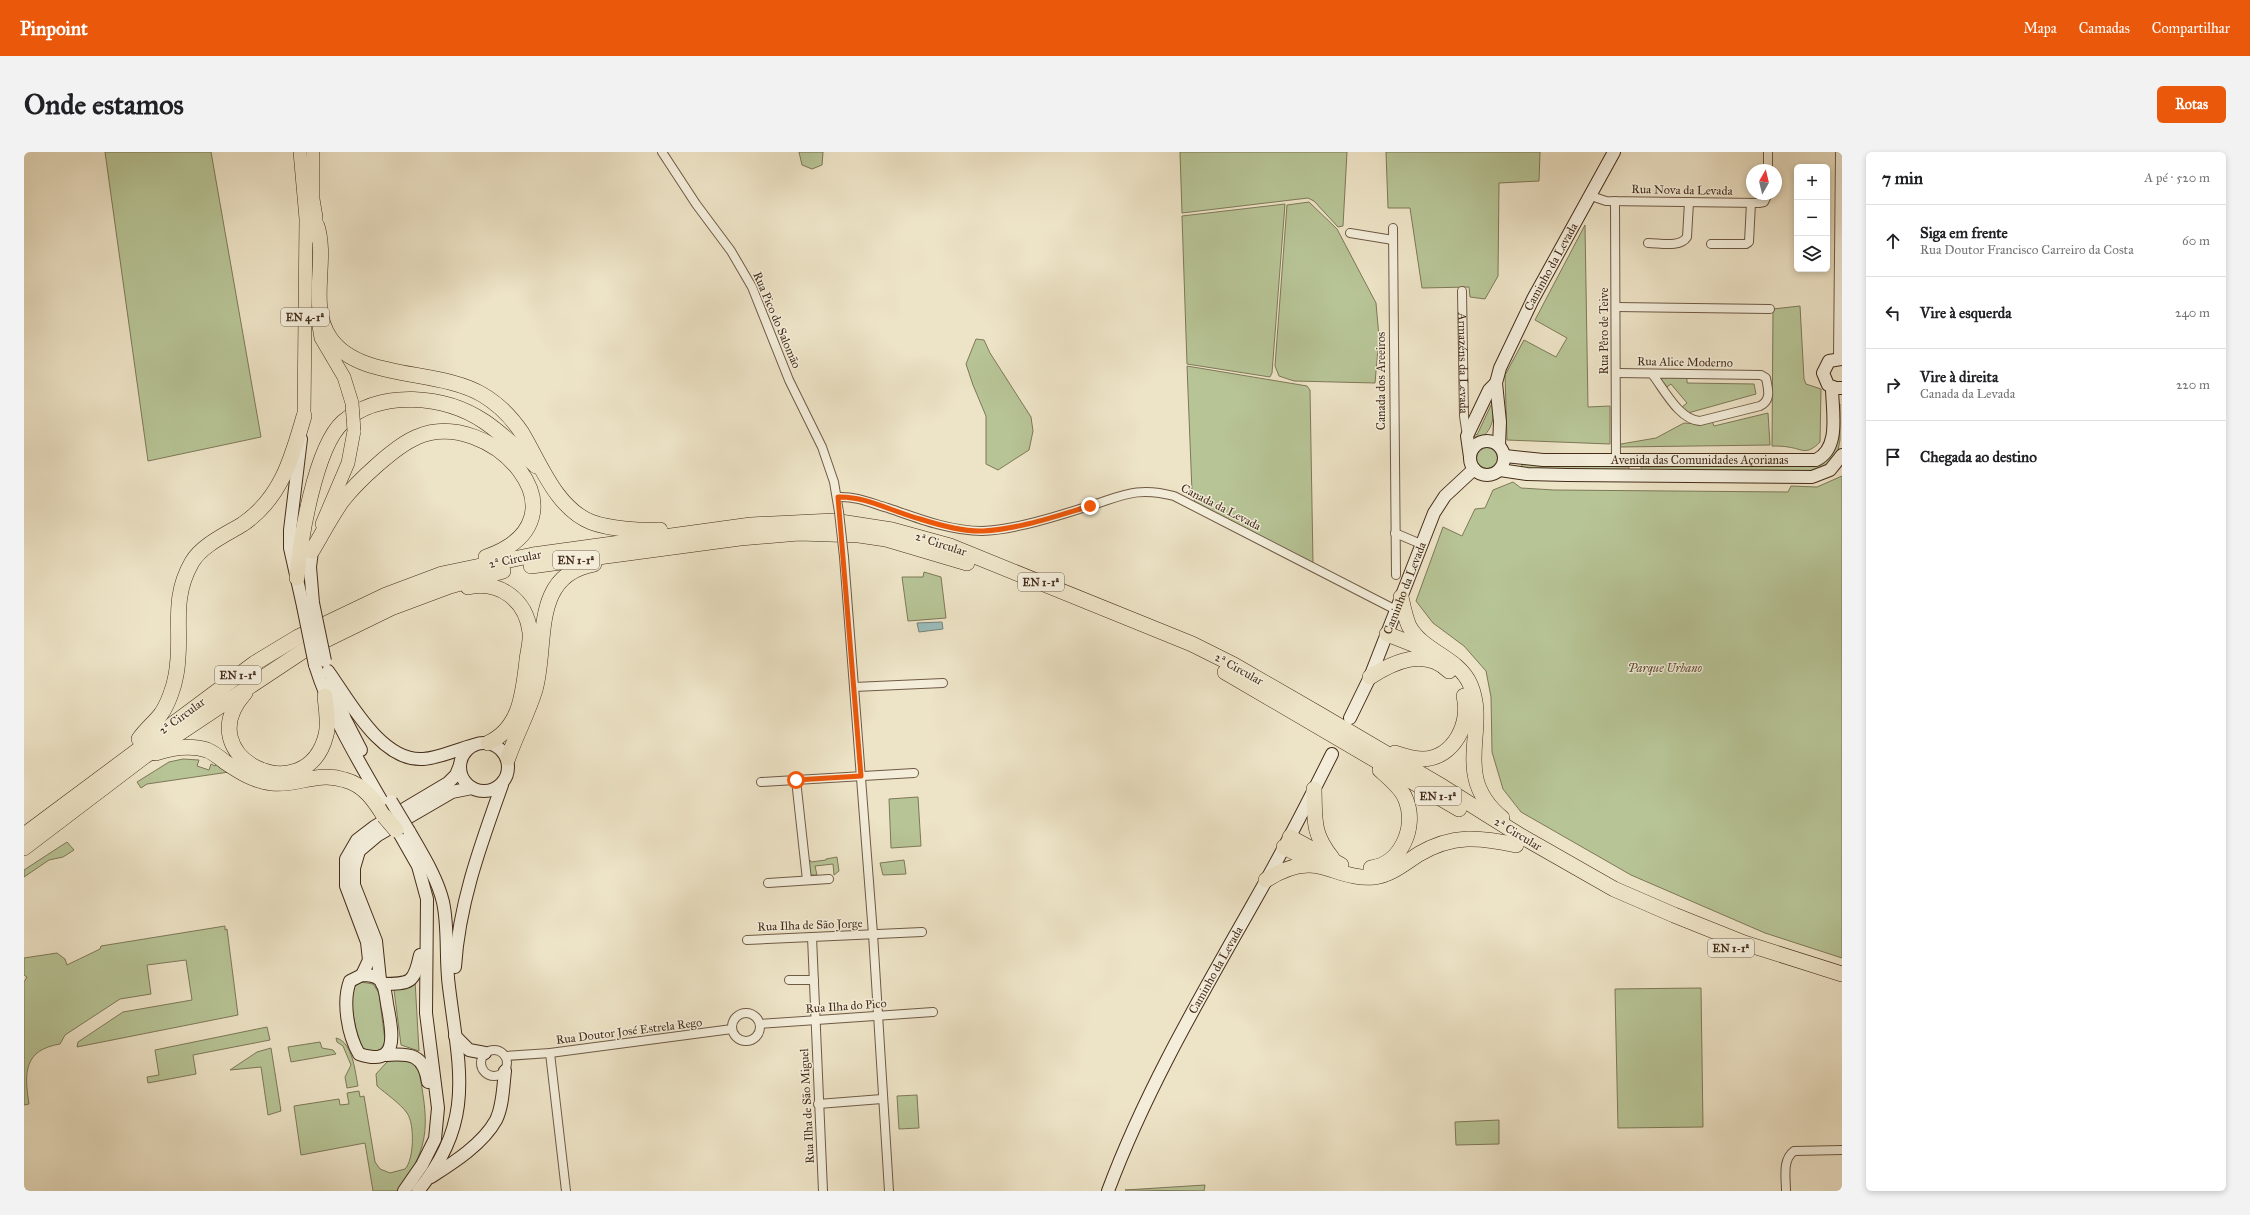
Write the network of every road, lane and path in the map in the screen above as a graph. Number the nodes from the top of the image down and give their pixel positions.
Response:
1 (300, 152) edge
2 (308, 152) edge
3 (313, 152) edge
4 (318, 152) edge
5 (662, 152) edge
6 (1768, 152) edge
7 (1840, 152) edge
8 (1614, 153) edge
9 (1768, 164) edge
10 (1591, 196) junction
11 (1765, 200) edge
12 (1841, 200) edge
13 (1615, 201) junction
14 (1690, 202) junction
15 (1751, 203) junction
16 (313, 221) junction
17 (1393, 228) dead end
18 (1350, 233) dead end
19 (1393, 240) junction
20 (1648, 243) dead end
21 (1711, 244) dead end
22 (1462, 291) dead end
23 (1616, 307) junction
24 (1770, 309) dead end
25 (1840, 359) edge
26 (1617, 373) junction
27 (1652, 374) junction
28 (1496, 383) junction
29 (1837, 387) edge
30 (1498, 411) junction
31 (304, 416) junction
32 (1467, 436) junction
33 (1482, 442) junction
34 (1502, 450) junction
35 (1842, 455) edge
36 (1616, 461) junction
37 (1472, 464) junction
38 (1500, 470) junction
39 (548, 478) junction
40 (838, 497) junction
41 (730, 527) junction
42 (1395, 533) junction
43 (717, 542) junction
44 (1421, 544) junction
45 (312, 551) junction
46 (442, 574) junction
47 (1396, 575) dead end
48 (297, 578) junction
49 (415, 599) junction
50 (1399, 603) junction
51 (308, 604) junction
52 (1385, 639) junction
53 (1439, 658) junction
54 (323, 666) junction
55 (268, 673) junction
56 (1370, 677) junction
57 (943, 683) dead end
58 (854, 687) junction
59 (325, 696) junction
60 (1350, 718) dead end
61 (481, 744) junction
62 (1361, 746) junction
63 (140, 753) junction
64 (1332, 754) dead end
65 (508, 758) junction
66 (460, 765) junction
67 (914, 773) dead end
68 (861, 776) junction
69 (796, 780) junction
70 (760, 782) dead end
71 (502, 785) junction
72 (472, 788) junction
73 (1314, 789) junction
74 (386, 808) junction
75 (400, 831) junction
76 (24, 836) edge
77 (1519, 840) junction
78 (1287, 842) junction
79 (24, 848) edge
80 (1329, 865) junction
81 (829, 878) dead end
82 (807, 880) junction
83 (1266, 880) junction
84 (768, 883) dead end
85 (427, 926) junction
86 (922, 932) dead end
87 (873, 934) junction
88 (812, 937) junction
89 (748, 940) dead end
90 (1842, 974) edge
91 (362, 975) junction
92 (789, 980) dead end
93 (814, 980) junction
94 (381, 982) junction
95 (1842, 985) edge
96 (452, 1011) junction
97 (933, 1012) dead end
98 (877, 1016) junction
99 (815, 1020) junction
100 (760, 1024) junction
101 (732, 1029) junction
102 (455, 1036) junction
103 (485, 1053) junction
104 (550, 1053) junction
105 (386, 1055) junction
106 (529, 1055) junction
107 (506, 1056) junction
108 (506, 1069) junction
109 (882, 1099) junction
110 (818, 1104) junction
111 (435, 1139) junction
112 (1842, 1150) edge
113 (428, 1179) junction
114 (404, 1191) edge
115 (418, 1191) edge
116 (566, 1191) edge
117 (823, 1191) edge
118 (889, 1191) edge
119 (1108, 1191) edge
120 (1786, 1191) edge

1 - 16 main road
2 - 16 main road, EN 4-1ª
3 - 16 main road
4 - 16 main road, EN 4-1ª
5 - 40 street, Rua Pico do Salomão
6 - 9 street
7 - 12 street
8 - 10 street, Caminho da Levada
10 - 13 street, Rua Nova da Levada
10 - 28 street, Caminho da Levada
11 - 15 street, Rua Nova da Levada
12 - 25 street
13 - 14 street, Rua Nova da Levada
13 - 23 street, Rua Pêro de Teive
14 - 15 street, Rua Nova da Levada
14 - 20 street
15 - 21 street
16 - 31 main road, EN 4-1ª
16 - 39 highway
16 - 45 main road, EN 4-1ª, bridge
17 - 19 street, Canada dos Areeiros
18 - 19 street
19 - 42 street, Canada dos Areeiros
22 - 32 street, Armazéns da Levada
23 - 24 street
23 - 26 street, Rua Pêro de Teive
25 - 29 street, Avenida das Comunidades Açorianas
26 - 27 street, Rua Alice Moderno
26 - 36 street, Rua Pêro de Teive
27 - 27 street, Rua Alice Moderno
28 - 30 street, Caminho da Levada
28 - 32 street, Caminho da Levada
29 - 36 street, Avenida das Comunidades Açorianas
30 - 33 street, Caminho da Levada
30 - 34 street, Caminho da Levada
31 - 48 street, EN 4-1ª
31 - 63 highway
32 - 33 street
32 - 37 street, Armazéns da Levada
33 - 34 street, Avenida das Comunidades Açorianas
33 - 37 street, Caminho da Levada
34 - 36 street, Avenida das Comunidades Açorianas
34 - 38 street
35 - 38 street, Avenida das Comunidades Açorianas
37 - 38 street, Avenida das Comunidades Açorianas
37 - 44 street, Caminho da Levada
39 - 41 highway
39 - 48 highway
40 - 50 street, Canada da Levada
40 - 58 street, Rua Pico do Salomão, bridge
41 - 46 highway, 2ª Circular / EN 1-1ª
41 - 62 highway, 2ª Circular / EN 1-1ª
42 - 44 street
42 - 47 street, Canada dos Areeiros
43 - 49 highway, 2ª Circular / EN 1-1ª
43 - 62 highway, 2ª Circular / EN 1-1ª
43 - 65 highway
44 - 50 street, Caminho da Levada
45 - 46 highway
45 - 51 street, EN 4-1ª
46 - 63 highway, 2ª Circular / EN 1-1ª
48 - 51 street, EN 4-1ª
49 - 55 highway, 2ª Circular / EN 1-1ª
49 - 61 highway
50 - 52 street, Caminho da Levada
50 - 53 highway
51 - 54 street, EN 4-1ª, bridge
52 - 53 highway
52 - 56 street, Caminho da Levada
53 - 56 highway
53 - 62 highway
53 - 77 highway
54 - 59 street, EN 4-1ª
54 - 61 street
54 - 74 street, EN 4-1ª
55 - 59 highway
55 - 63 highway, 2ª Circular / EN 1-1ª
56 - 60 street, Caminho da Levada
57 - 58 street
58 - 68 street, Rua Pico do Salomão
59 - 74 street, EN 4-1ª
61 - 65 street
61 - 66 street
62 - 77 highway, 2ª Circular / EN 1-1ª
62 - 80 highway
63 - 74 highway
63 - 76 highway, 2ª Circular / EN 1-1ª
63 - 79 highway, 2ª Circular / EN 1-1ª
64 - 73 street, Caminho da Levada
65 - 71 street
66 - 72 street
66 - 91 street
67 - 68 street
68 - 69 street
68 - 87 street, Rua Pico do Salomão
69 - 70 street
69 - 82 street
71 - 72 street
71 - 96 street
72 - 94 street
73 - 78 street, Caminho da Levada
73 - 80 highway
74 - 75 highway, bridge
75 - 85 street
75 - 96 street
77 - 80 highway
77 - 90 highway, 2ª Circular / EN 1-1ª
77 - 95 highway, 2ª Circular / EN 1-1ª
78 - 80 highway
78 - 83 street, Caminho da Levada
80 - 83 highway
81 - 82 street
82 - 84 street
83 - 119 street, Caminho da Levada
85 - 94 street
85 - 111 street
86 - 87 street, Rua Ilha de São Jorge
87 - 88 street, Rua Ilha de São Jorge
87 - 98 street, Rua Pico do Salomão
88 - 89 street, Rua Ilha de São Jorge
88 - 93 street, Rua Ilha de São Miguel
91 - 94 street
91 - 105 street
92 - 93 street
93 - 99 street, Rua Ilha de São Miguel
94 - 105 street
96 - 102 street
97 - 98 street, Rua Ilha do Pico
98 - 99 street, Rua Ilha do Pico
98 - 109 street, Rua Pico do Salomão
99 - 100 street, Rua Ilha do Pico
99 - 110 street, Rua Ilha de São Miguel
100 - 101 street
100 - 101 street
101 - 104 street, Rua Doutor José Estrela Rego
102 - 103 street
102 - 113 street
103 - 107 street
103 - 108 street
104 - 106 street, Rua Doutor José Estrela Rego
104 - 116 street
105 - 111 street
106 - 107 street, Rua Doutor José Estrela Rego
106 - 108 street, Rua Doutor José Estrela Rego
107 - 108 street
108 - 113 street
109 - 110 street
109 - 118 street, Rua Pico do Salomão
110 - 117 street, Rua Ilha de São Miguel
111 - 114 street
112 - 120 street
113 - 115 street

